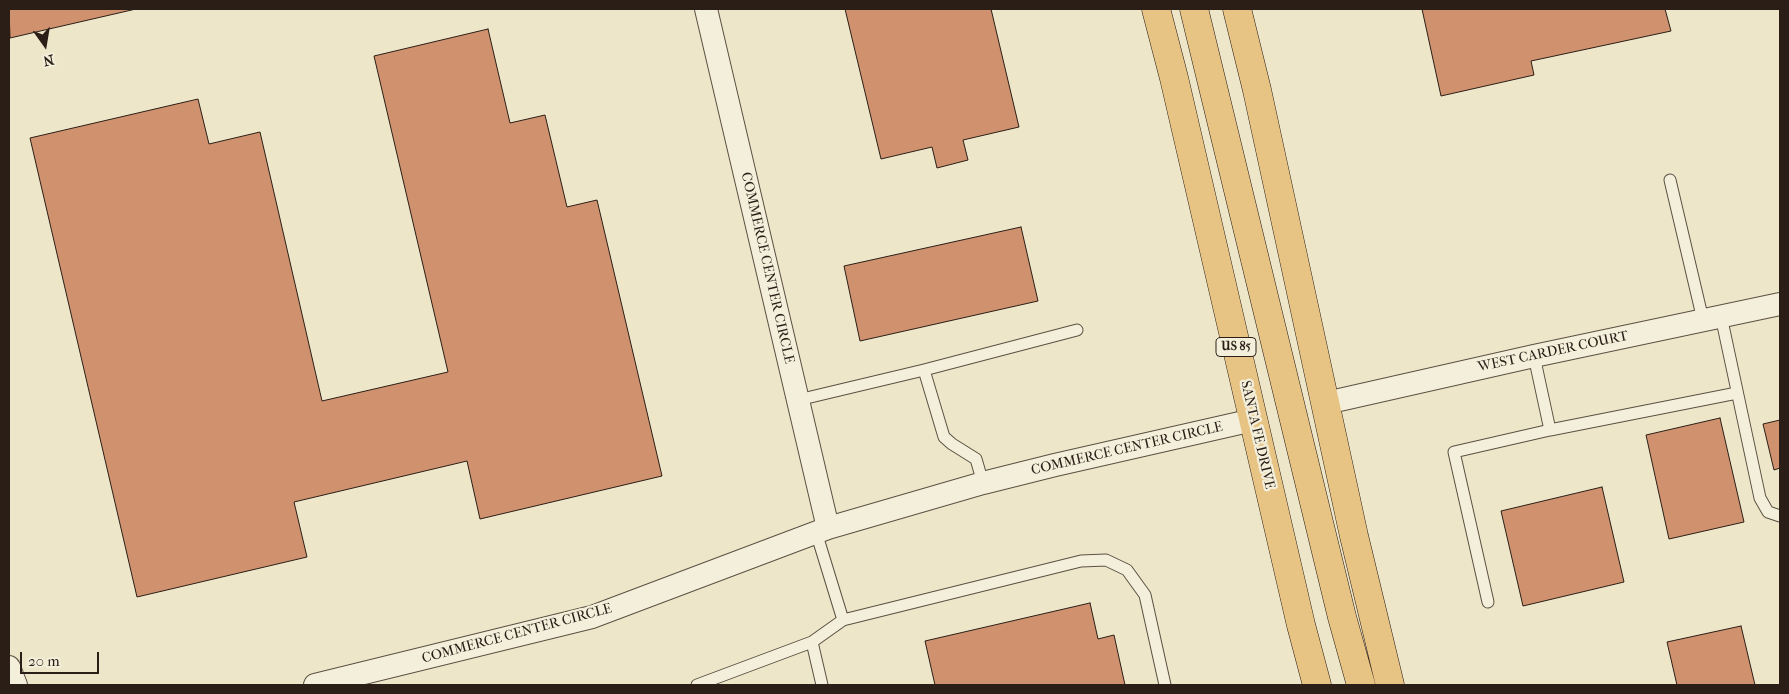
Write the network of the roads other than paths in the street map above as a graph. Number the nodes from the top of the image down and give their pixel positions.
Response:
1 (706, 9) edge
2 (1156, 9) edge
3 (1194, 9) edge
4 (1237, 9) edge
5 (1670, 180) dead end
6 (1780, 304) edge
7 (1712, 318) junction
8 (1076, 330) dead end
9 (1534, 356) junction
10 (924, 370) junction
11 (1737, 393) junction
12 (798, 400) junction
13 (1326, 404) junction
14 (1253, 420) junction
15 (1550, 430) junction
16 (983, 483) junction
17 (1780, 516) edge
18 (822, 530) junction
19 (1488, 602) dead end
20 (843, 620) junction
21 (812, 642) junction
22 (9, 666) edge
23 (16, 685) edge
24 (314, 685) edge
25 (697, 685) edge
26 (822, 685) edge
27 (1165, 685) edge
28 (1317, 685) edge
29 (1361, 685) edge
30 (1390, 685) edge

1 - 12 street, COMMERCE CENTER CIRCLE
2 - 14 highway, SANTA FE DRIVE / US 85
3 - 29 highway
4 - 13 highway
5 - 7 lane
6 - 7 street, WEST CARDER COURT
7 - 9 street, WEST CARDER COURT
7 - 11 lane
8 - 10 lane
9 - 13 street, WEST CARDER COURT
9 - 15 lane
10 - 12 lane
10 - 16 lane
11 - 15 lane
11 - 17 lane
12 - 18 street, COMMERCE CENTER CIRCLE
13 - 30 highway
14 - 16 street, COMMERCE CENTER CIRCLE
14 - 28 highway, SANTA FE DRIVE / US 85
15 - 19 lane
16 - 18 street, COMMERCE CENTER CIRCLE
18 - 20 lane
18 - 24 street, COMMERCE CENTER CIRCLE
20 - 21 lane
20 - 27 lane
21 - 25 lane
21 - 26 lane
22 - 23 street

